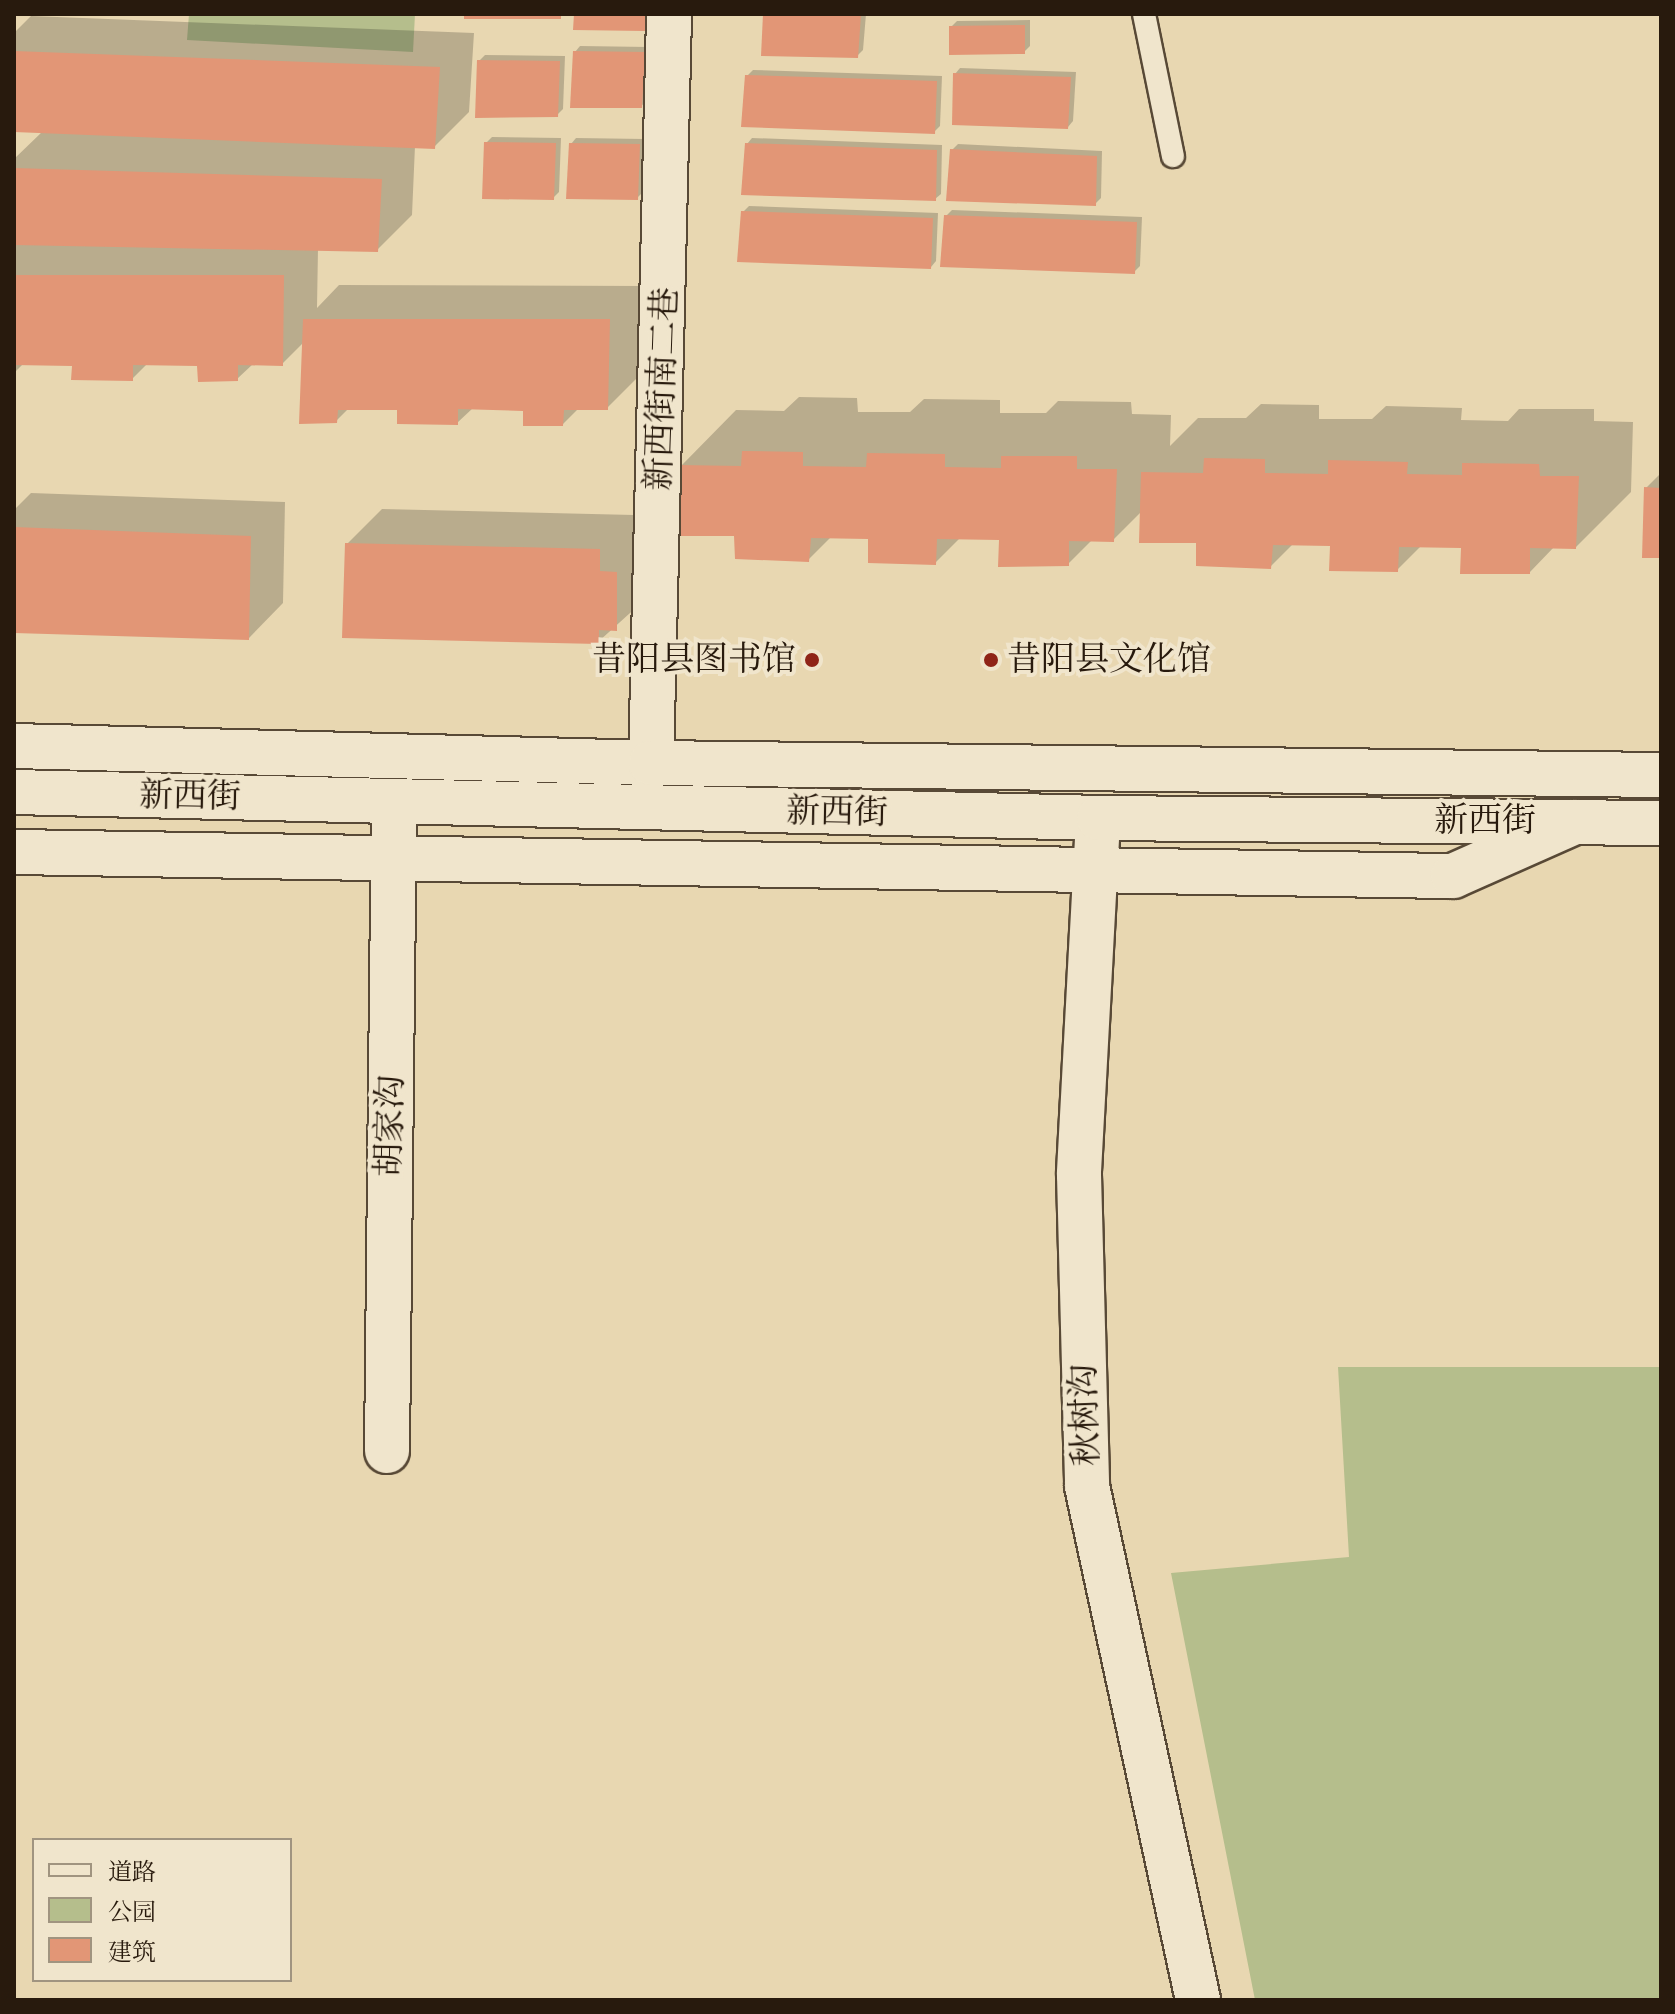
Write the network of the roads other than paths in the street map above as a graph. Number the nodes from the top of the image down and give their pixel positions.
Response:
1 (669, 14) edge
2 (1144, 14) edge
3 (1173, 156) dead end
4 (14, 746) edge
5 (651, 763) junction
6 (1661, 775) edge
7 (14, 792) edge
8 (394, 801) junction
9 (1099, 818) junction
10 (1575, 822) junction
11 (1661, 823) edge
12 (14, 852) edge
13 (394, 860) junction
14 (1095, 869) junction
15 (387, 1451) dead end
16 (1198, 2000) edge

1 - 5 street, 新西街南二巷
2 - 3 lane
4 - 5 street, 新西街
5 - 6 street, 新西街
7 - 8 street, 新西街
8 - 9 street, 新西街
8 - 13 street, 胡家沟
9 - 10 street, 新西街
9 - 14 street, 秋树沟
10 - 11 street, 新西街
10 - 14 street
12 - 13 street
13 - 14 street
13 - 15 street, 胡家沟
14 - 16 street, 秋树沟

